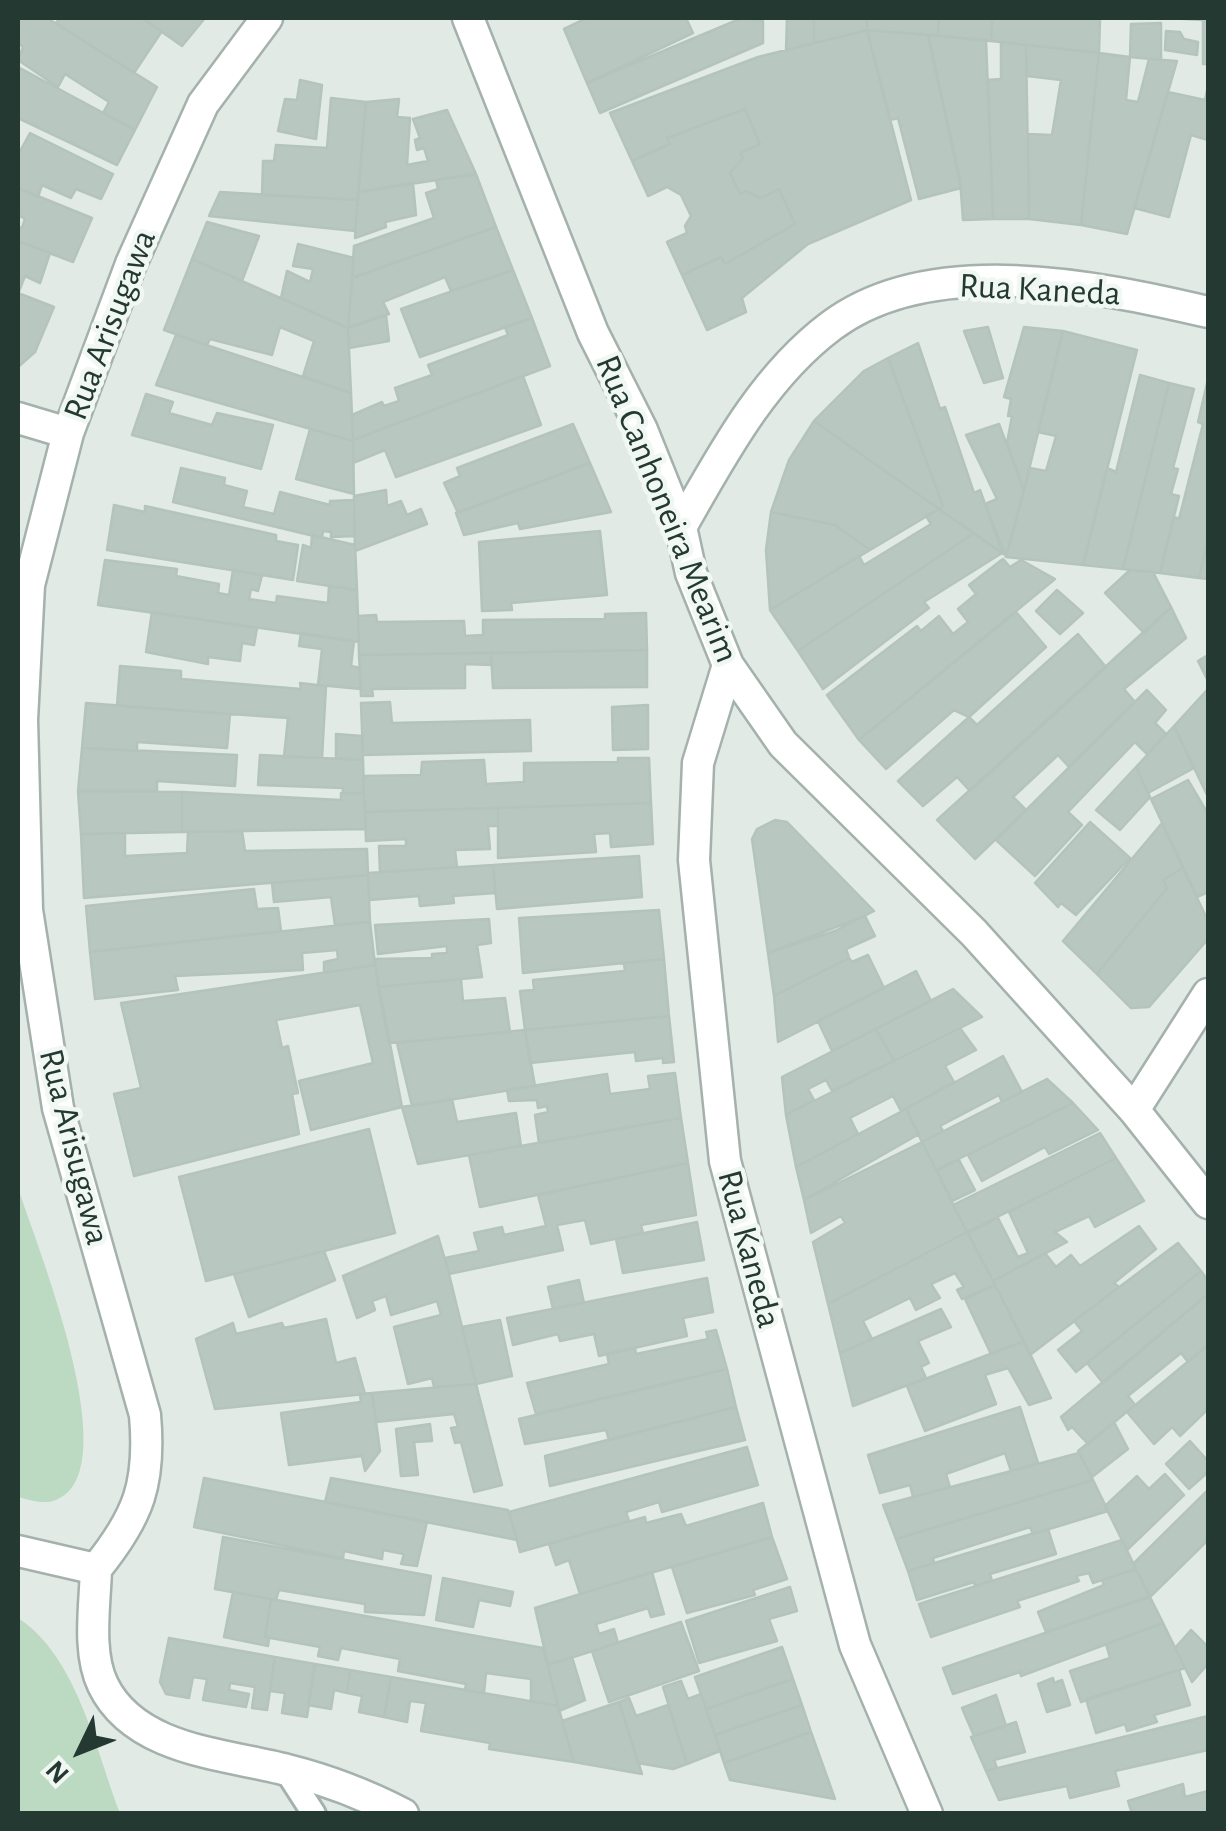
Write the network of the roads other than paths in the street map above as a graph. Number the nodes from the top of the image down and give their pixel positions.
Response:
1 (266, 18) edge
2 (468, 18) edge
3 (1208, 312) edge
4 (18, 418) edge
5 (68, 433) junction
6 (681, 527) junction
7 (728, 665) junction
8 (1208, 994) edge
9 (1134, 1110) junction
10 (1208, 1203) edge
11 (18, 1550) edge
12 (96, 1569) junction
13 (285, 1769) junction
14 (314, 1814) edge
15 (402, 1814) edge
16 (927, 1814) edge

1 - 5 street, Rua Arisugawa
2 - 6 street, Rua Canhoneira Mearim
3 - 6 street, Rua Kaneda
4 - 5 street
5 - 12 street, Rua Arisugawa
6 - 7 street, Rua Canhoneira Mearim
7 - 9 street, Rua Canhoneira Mearim
7 - 16 street, Rua Kaneda
8 - 9 street
9 - 10 street, Rua Canhoneira Mearim
11 - 12 street
12 - 13 street
13 - 14 lane
13 - 15 street

